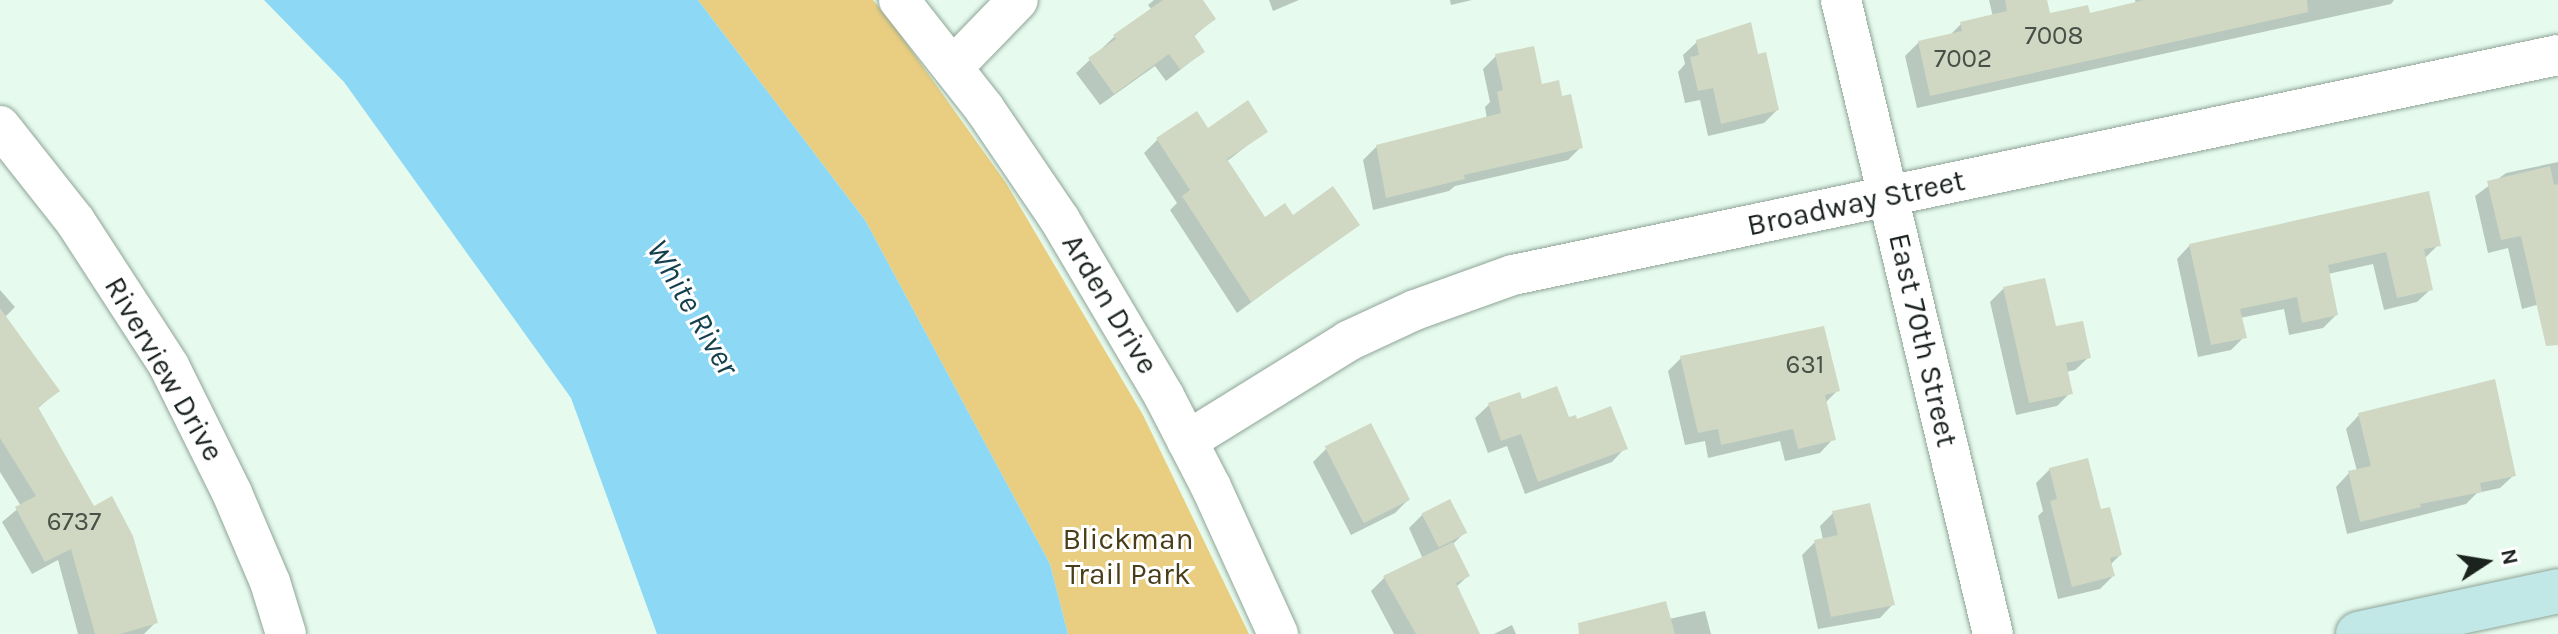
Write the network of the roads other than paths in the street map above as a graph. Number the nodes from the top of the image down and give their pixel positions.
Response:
1 (899, 0) edge
2 (1018, 0) edge
3 (1841, 0) edge
4 (2558, 55) edge
5 (953, 67) junction
6 (0, 126) edge
7 (1888, 196) junction
8 (1187, 441) junction
9 (2558, 591) edge
10 (286, 634) edge
11 (1278, 634) edge
12 (1993, 634) edge
13 (2358, 634) edge

1 - 5 street, Arden Drive
2 - 5 street
3 - 7 street, East 70th Street
4 - 7 street, Broadway Street
5 - 8 street, Arden Drive
6 - 10 street, Riverview Drive
7 - 8 street, Broadway Street
7 - 12 street, East 70th Street
8 - 11 street, Arden Drive
9 - 13 main road

